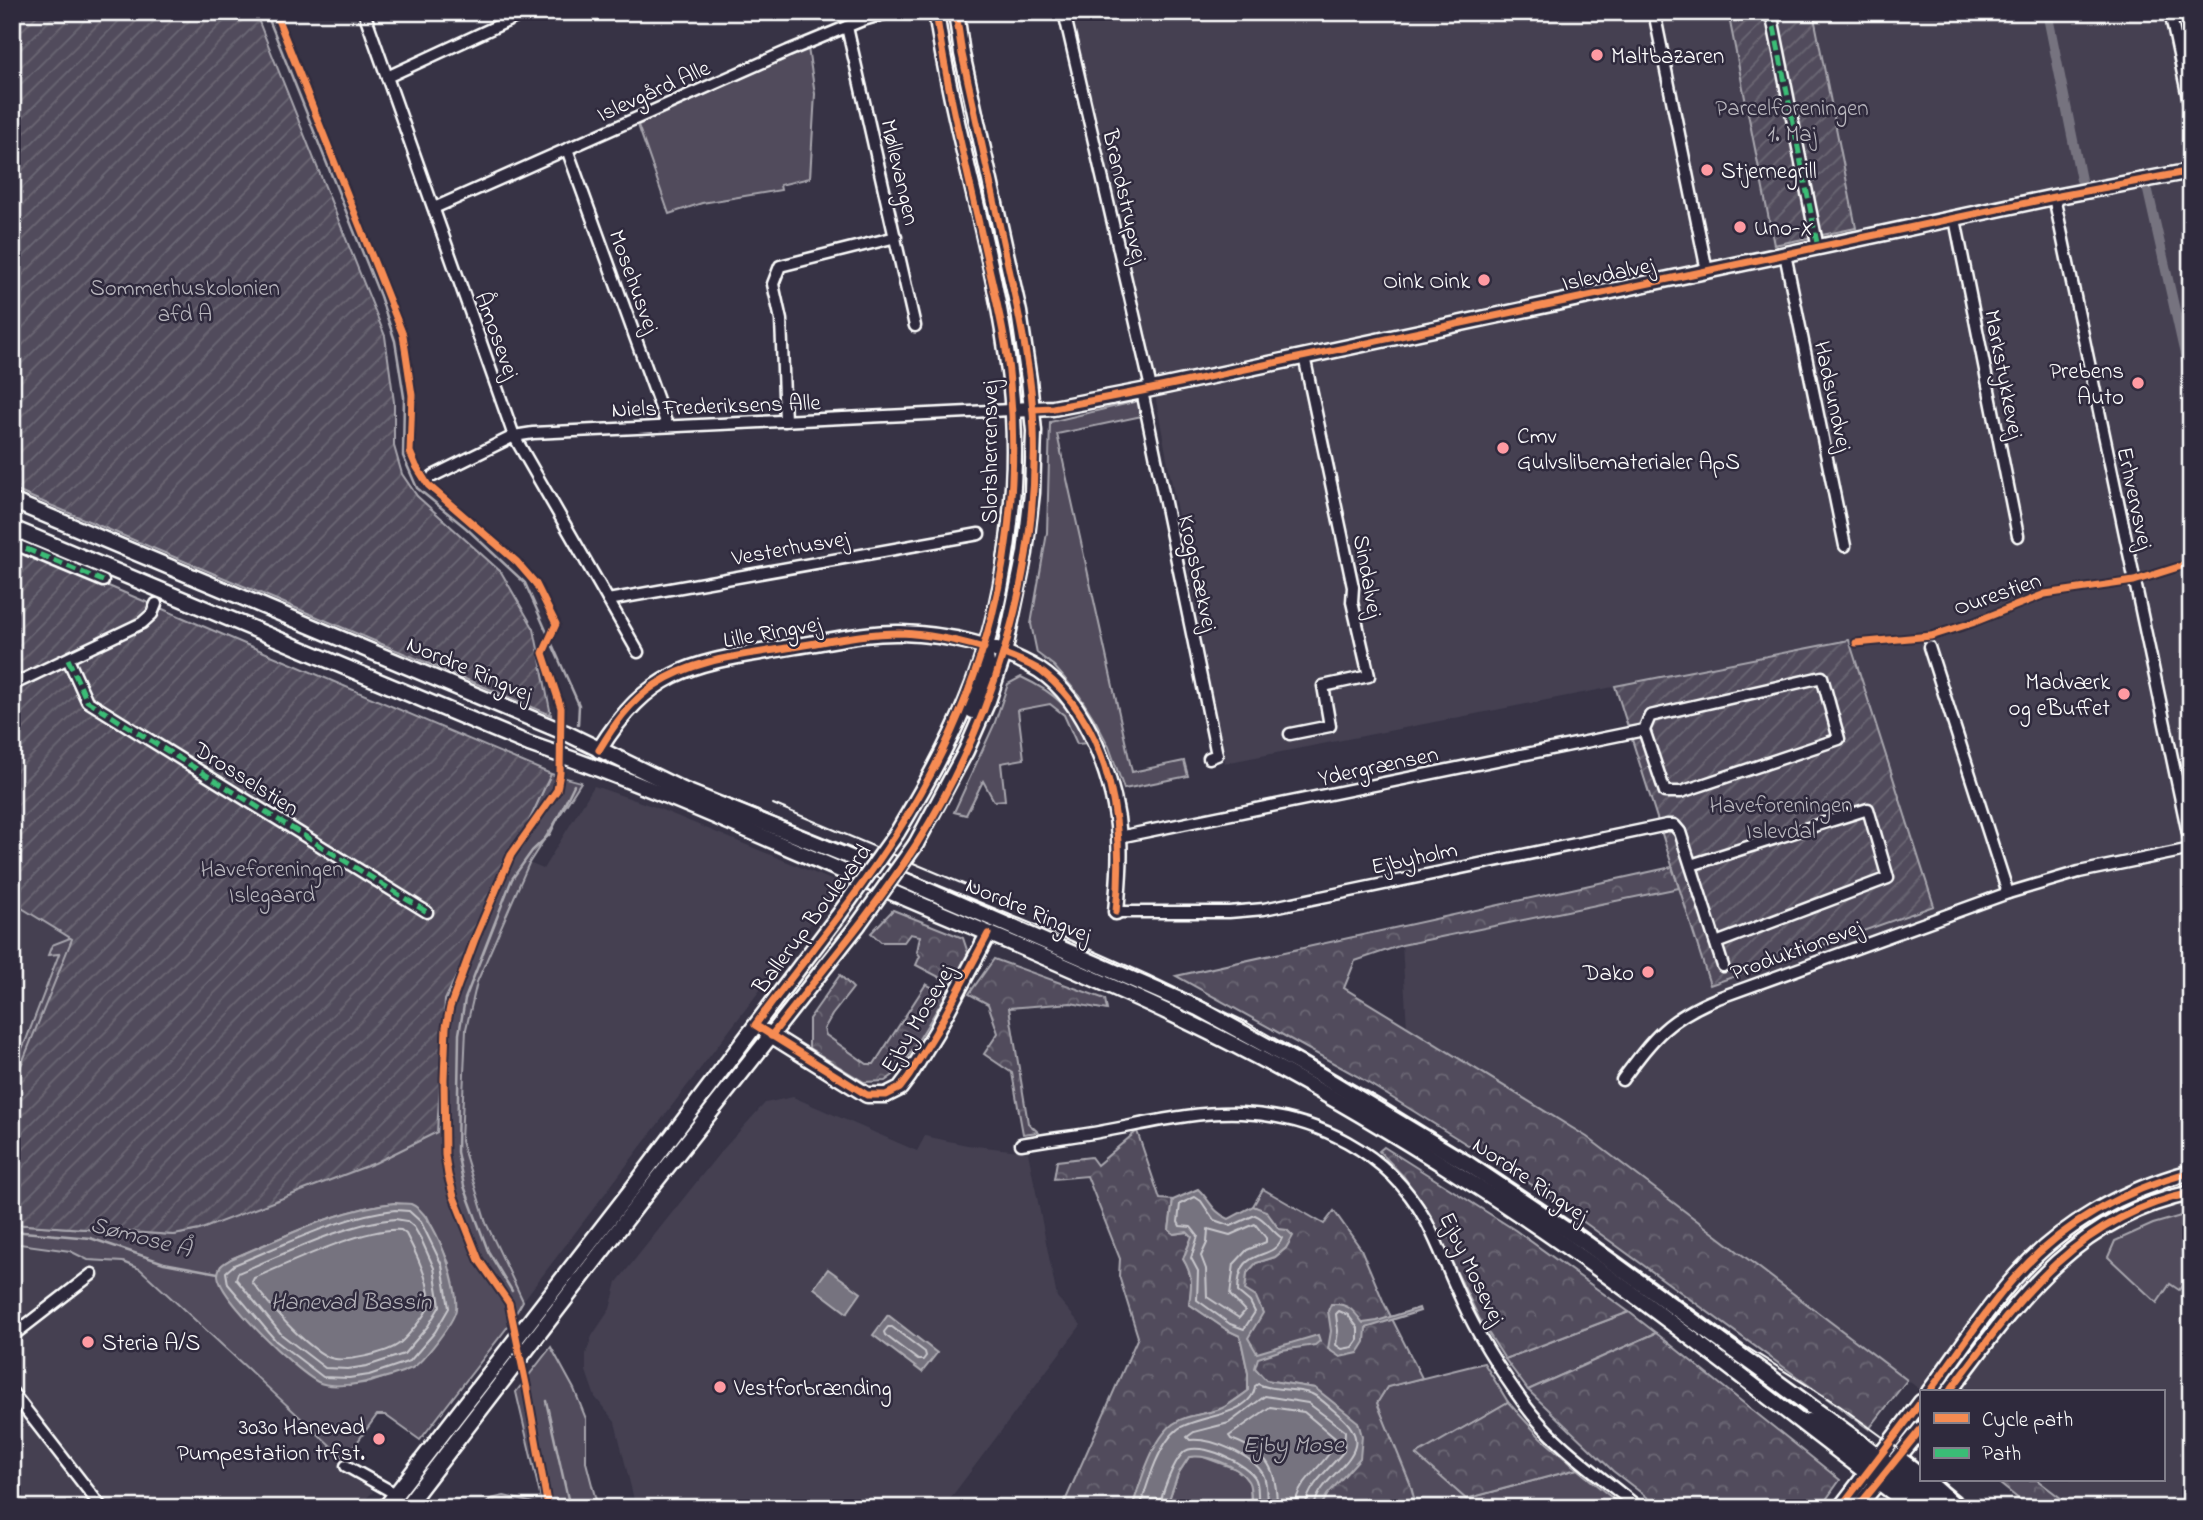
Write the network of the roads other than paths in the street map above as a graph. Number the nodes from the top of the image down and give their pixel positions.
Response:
1 (364, 12) edge
2 (527, 12) edge
3 (891, 12) edge
4 (936, 12) edge
5 (956, 12) edge
6 (1065, 12) edge
7 (1654, 12) edge
8 (1771, 12) edge
9 (2169, 12) edge
10 (847, 27) junction
11 (387, 77) junction
12 (2191, 112) edge
13 (567, 149) junction
14 (2191, 170) edge
15 (2054, 197) junction
16 (434, 208) junction
17 (1955, 219) junction
18 (897, 237) junction
19 (1818, 248) junction
20 (1785, 254) junction
21 (1707, 271) junction
22 (915, 326) dead end
23 (1304, 356) junction
24 (1146, 389) junction
25 (1011, 410) junction
26 (1033, 410) junction
27 (785, 421) junction
28 (667, 425) junction
29 (514, 436) junction
30 (433, 475) dead end
31 (12, 501) edge
32 (1009, 522) junction
33 (12, 528) edge
34 (979, 534) dead end
35 (2018, 536) dead end
36 (12, 543) edge
37 (1845, 546) dead end
38 (103, 581) dead end
39 (608, 600) junction
40 (156, 604) dead end
41 (1929, 647) dead end
42 (985, 648) junction
43 (638, 652) dead end
44 (1004, 654) junction
45 (68, 659) junction
46 (12, 685) edge
47 (1644, 730) junction
48 (1290, 734) dead end
49 (599, 750) junction
50 (1209, 758) dead end
51 (928, 823) junction
52 (897, 833) joint
53 (1119, 837) junction
54 (916, 844) joint
55 (2191, 849) edge
56 (1691, 865) junction
57 (2008, 893) junction
58 (426, 912) dead end
59 (1116, 912) joint
60 (988, 934) junction
61 (1716, 943) junction
62 (1723, 966) dead end
63 (755, 1025) junction
64 (771, 1036) junction
65 (1622, 1080) dead end
66 (1021, 1144) dead end
67 (2191, 1172) edge
68 (2191, 1193) edge
69 (92, 1274) dead end
70 (12, 1336) edge
71 (1929, 1390) edge
72 (1951, 1390) edge
73 (12, 1392) edge
74 (1920, 1403) edge
75 (1920, 1430) edge
76 (1872, 1464) junction
77 (346, 1466) dead end
78 (1889, 1470) junction
79 (1920, 1476) edge
80 (1928, 1482) edge
81 (396, 1494) junction
82 (102, 1508) edge
83 (385, 1508) edge
84 (405, 1508) edge
85 (1639, 1508) edge
86 (1840, 1508) edge
87 (1857, 1508) edge
88 (1913, 1508) edge
89 (1930, 1508) edge
90 (1946, 1508) edge
91 (1958, 1508) edge

1 - 11 street, Åmosevej
2 - 11 street
3 - 10 street, Islevgård Alle
4 - 25 street, Slotsherrensvej
5 - 26 street, Slotsherrensvej
6 - 24 street, Brandstrupvej
7 - 21 street
8 - 19 street
9 - 12 street
10 - 13 street, Islevgård Alle
10 - 18 street, Møllevangen
11 - 16 street, Åmosevej
13 - 16 street, Islevgård Alle
13 - 28 street, Mosehusvej
14 - 15 street, Islevdalvej
15 - 17 street, Islevdalvej
15 - 55 street, Erhvervsvej
16 - 29 street, Åmosevej
17 - 19 street, Islevdalvej
17 - 35 street, Markstykkevej
18 - 22 street, Møllevangen
18 - 27 street
19 - 20 street, Islevdalvej
20 - 21 street, Islevdalvej
20 - 37 street, Hadsundvej
21 - 23 street, Islevdalvej
23 - 24 street, Islevdalvej
23 - 48 street, Sindalvej
24 - 26 street, Islevdalvej
24 - 50 street, Krogsbækvej
25 - 26 street, Islevdalvej
25 - 27 street, Niels Frederiksens Alle
25 - 32 street, Slotsherrensvej
26 - 44 street, Slotsherrensvej
27 - 28 street, Niels Frederiksens Alle
28 - 29 street, Niels Frederiksens Alle
29 - 30 street, Niels Frederiksens Alle
29 - 39 street, Åmosevej
31 - 49 street, Nordre Ringvej
32 - 42 street, Slotsherrensvej
32 - 44 street, Slotsherrensvej
33 - 60 street, Nordre Ringvej
34 - 39 street, Vesterhusvej
36 - 38 street
39 - 43 street, Åmosevej
40 - 45 street
41 - 57 street
42 - 44 street
42 - 49 street, Lille Ringvej
42 - 51 street, Slotsherrensvej
42 - 52 street, Slotsherrensvej
44 - 51 street, Slotsherrensvej
44 - 53 street
45 - 46 street
45 - 58 street, Drosselstien
47 - 47 street, Ydergrænsen
47 - 53 street, Ydergrænsen
49 - 76 street, Nordre Ringvej
51 - 54 street, Slotsherrensvej
52 - 63 street, Ballerup Boulevard, bridge
53 - 59 street
54 - 64 street, Ballerup Boulevard, bridge
55 - 57 street, Produktionsvej
56 - 59 street, Ejbyholm
56 - 61 street, Ejbyholm
56 - 61 street
57 - 65 street, Produktionsvej
60 - 64 street, Ejby Mosevej
60 - 76 street, Nordre Ringvej
61 - 62 street, Ejbyholm
63 - 64 street, Ejby Mosevej
63 - 81 street, Ballerup Boulevard
64 - 84 street, Ballerup Boulevard
66 - 85 street, Ejby Mosevej
67 - 71 street
68 - 72 street
69 - 70 street
73 - 82 street
74 - 76 street
75 - 78 street
76 - 78 street, Nordre Ringvej
76 - 78 street, Nordre Ringvej
76 - 86 street
77 - 81 street
78 - 79 street
78 - 87 street
78 - 88 street, Nordre Ringvej
78 - 89 street
78 - 90 street, Nordre Ringvej
80 - 91 street
81 - 83 street, Ballerup Boulevard

